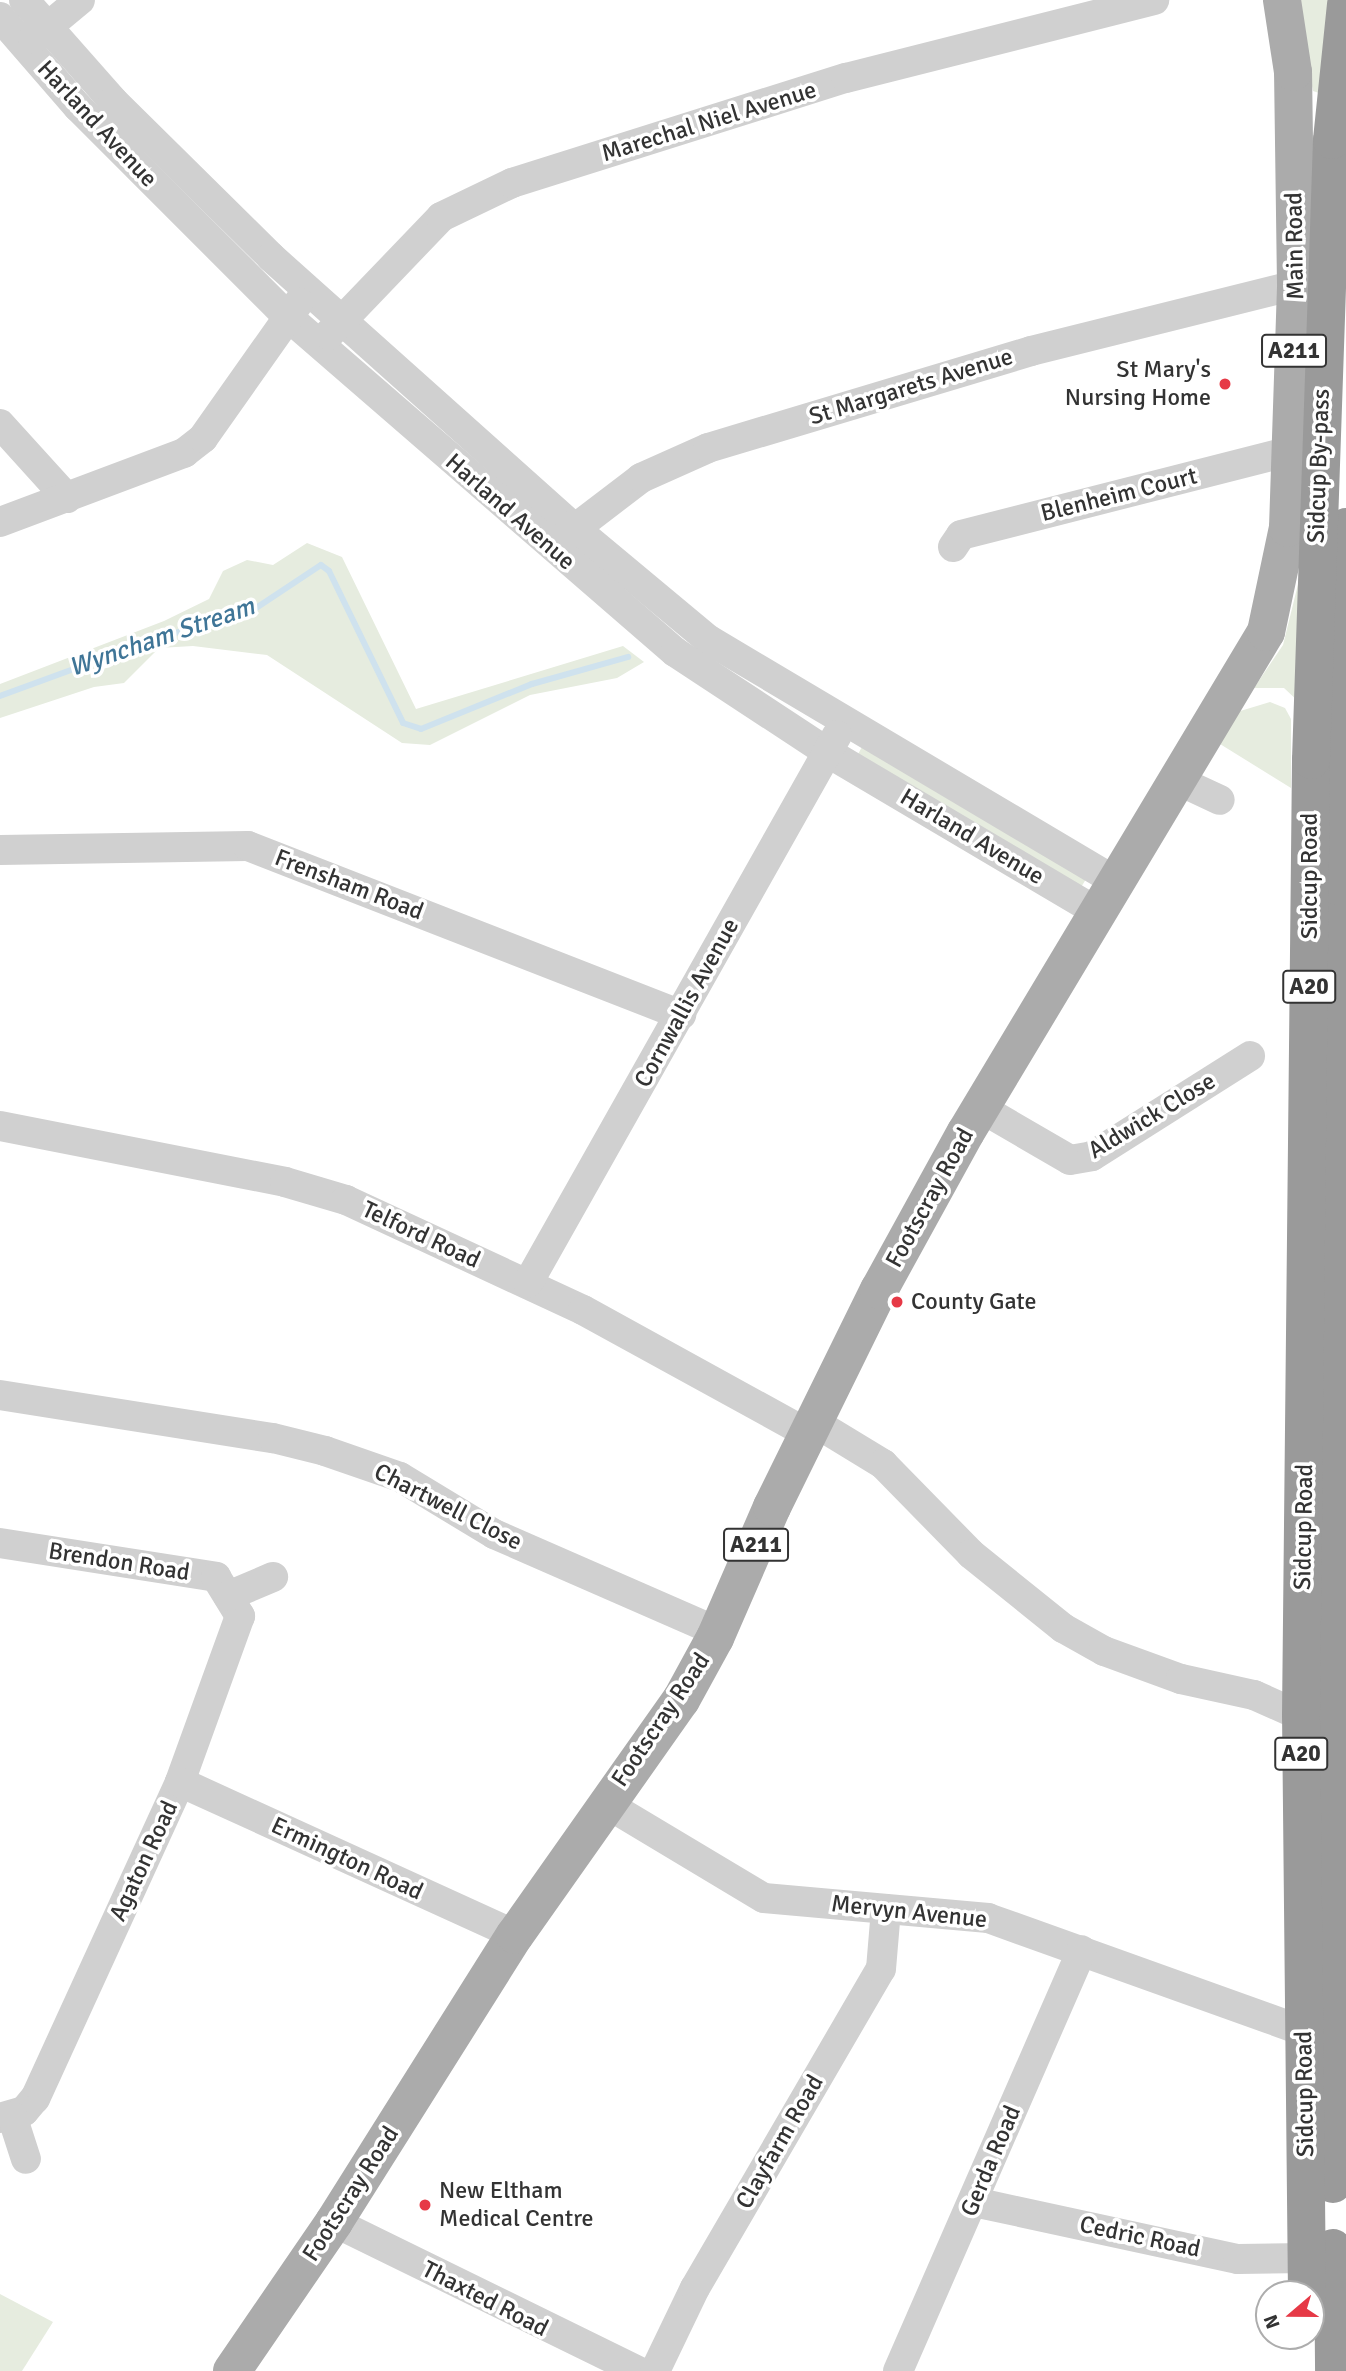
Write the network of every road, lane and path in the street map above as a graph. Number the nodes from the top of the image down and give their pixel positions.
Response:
1 (24, 0) edge
2 (80, 0) edge
3 (1154, 0) edge
4 (1282, 0) edge
5 (1346, 5) edge
6 (0, 18) edge
7 (47, 27) junction
8 (24, 47) junction
9 (1296, 285) junction
10 (308, 292) junction
11 (287, 316) junction
12 (341, 321) junction
13 (319, 345) junction
14 (0, 424) edge
15 (1291, 451) junction
16 (67, 498) junction
17 (0, 523) edge
18 (572, 526) junction
19 (1346, 527) edge
20 (953, 547) dead end
21 (552, 549) junction
22 (1233, 691) joint
23 (844, 722) junction
24 (827, 752) junction
25 (1311, 760) joint
26 (1177, 780) junction
27 (1220, 800) dead end
28 (0, 850) edge
29 (1105, 896) junction
30 (1337, 973) joint
31 (681, 1015) junction
32 (1250, 1056) dead end
33 (979, 1107) junction
34 (0, 1126) edge
35 (528, 1283) junction
36 (0, 1395) edge
37 (812, 1428) junction
38 (0, 1543) edge
39 (274, 1577) dead end
40 (228, 1596) junction
41 (718, 1632) junction
42 (1302, 1672) junction
43 (1254, 1695) junction
44 (1301, 1716) junction
45 (180, 1782) junction
46 (605, 1803) junction
47 (886, 1909) junction
48 (515, 1935) junction
49 (1082, 1950) junction
50 (1304, 2031) junction
51 (6, 2117) edge
52 (26, 2159) dead end
53 (974, 2202) junction
54 (334, 2222) junction
55 (1307, 2276) edge
56 (1307, 2350) edge
57 (232, 2371) edge
58 (638, 2371) edge
59 (655, 2371) edge
60 (898, 2371) edge
61 (1308, 2371) edge
62 (1334, 2371) edge

1 - 7 street, Harland Avenue
2 - 7 street
3 - 12 street, Marechal Niel Avenue
4 - 9 main road, Main Road / A211
5 - 25 highway, Sidcup By-pass / A20
6 - 8 street, Harland Avenue
7 - 8 street
7 - 10 street, Harland Avenue
8 - 11 street, Harland Avenue
9 - 15 main road, Main Road / A211
9 - 18 street, St Margarets Avenue
10 - 11 street
10 - 12 street, Harland Avenue
11 - 13 street, Harland Avenue
11 - 16 street
12 - 13 street, Marechal Niel Avenue
12 - 18 street, Harland Avenue
13 - 21 street, Harland Avenue
14 - 16 street
15 - 20 street, Blenheim Court
15 - 22 main road, Main Road / A211
16 - 17 street
18 - 21 street, St Margarets Avenue
18 - 23 street, Harland Avenue
19 - 30 highway, Sidcup By-pass / A20
21 - 24 street, Harland Avenue
22 - 26 main road, Footscray Road / A211
23 - 24 street, Cornwallis Avenue
23 - 29 street, Harland Avenue
24 - 29 street, Harland Avenue
24 - 31 street, Cornwallis Avenue
25 - 42 highway, Sidcup Road / A20
26 - 27 street
26 - 29 main road, Footscray Road / A211
28 - 31 street, Frensham Road
29 - 33 main road, Footscray Road / A211
30 - 62 highway, Sidcup Road / A20
31 - 35 street, Cornwallis Avenue
32 - 33 street, Aldwick Close
33 - 37 main road, Footscray Road / A211
34 - 35 street, Telford Road
35 - 37 street, Telford Road
36 - 41 street, Chartwell Close
37 - 41 main road, Footscray Road / A211
37 - 43 street
38 - 40 street, Brendon Road
39 - 40 street
40 - 45 street, Agaton Road
41 - 46 main road, Footscray Road / A211
42 - 43 street
42 - 44 highway, Sidcup Road / A20
43 - 44 street
44 - 50 highway, Sidcup Road / A20
45 - 48 street, Ermington Road
45 - 51 street, Agaton Road
46 - 47 street, Mervyn Avenue
46 - 48 main road, Footscray Road / A211
47 - 49 street, Mervyn Avenue
47 - 59 street, Clayfarm Road
48 - 54 main road, Footscray Road / A211
49 - 50 street, Mervyn Avenue
49 - 53 street, Gerda Road
50 - 55 highway, Sidcup Road / A20
51 - 52 street, Agaton Road
53 - 55 street, Cedric Road
53 - 60 street, Gerda Road
54 - 57 main road, Footscray Road / A211
54 - 58 street, Thaxted Road
56 - 61 highway

